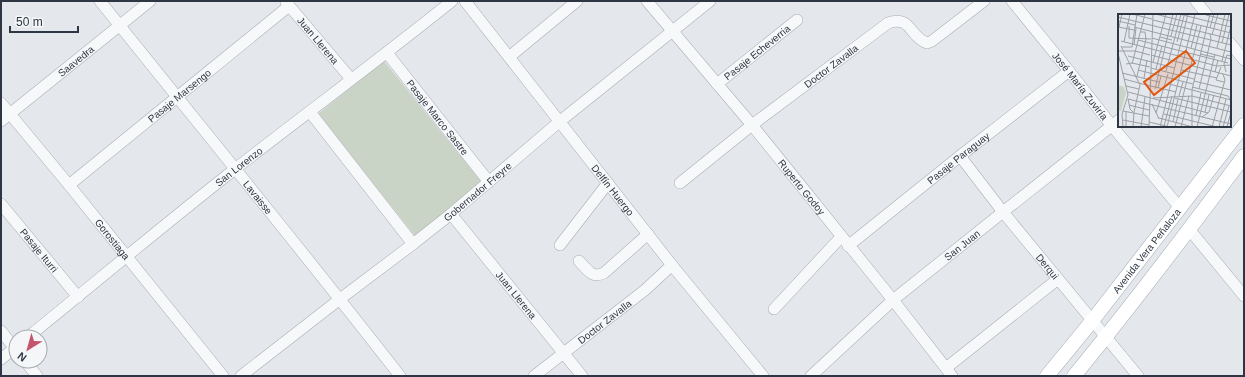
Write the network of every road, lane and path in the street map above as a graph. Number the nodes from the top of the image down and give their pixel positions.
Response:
1 (100, 1) edge
2 (150, 1) edge
3 (452, 1) edge
4 (465, 1) edge
5 (577, 1) edge
6 (647, 1) edge
7 (710, 1) edge
8 (984, 1) edge
9 (1012, 1) edge
10 (1196, 1) edge
11 (287, 4) edge
12 (1206, 14) edge
13 (797, 20) dead end
14 (120, 26) junction
15 (672, 32) junction
16 (1231, 44) edge
17 (387, 53) junction
18 (509, 57) junction
19 (1244, 60) edge
20 (1069, 71) junction
21 (351, 80) junction
22 (716, 84) junction
23 (177, 96) junction
24 (1, 103) edge
25 (310, 112) junction
26 (5, 117) edge
27 (559, 122) junction
28 (1115, 123) edge
29 (752, 125) junction
30 (1244, 125) edge
31 (1118, 127) edge
32 (960, 156) junction
33 (1244, 156) edge
34 (235, 170) junction
35 (489, 182) junction
36 (608, 183) junction
37 (680, 183) dead end
38 (69, 185) junction
39 (1, 204) edge
40 (1180, 208) junction
41 (1003, 212) junction
42 (451, 214) junction
43 (1189, 229) junction
44 (648, 234) junction
45 (841, 237) junction
46 (413, 244) junction
47 (560, 245) dead end
48 (848, 246) junction
49 (126, 257) junction
50 (579, 261) dead end
51 (672, 265) junction
52 (1058, 279) junction
53 (1244, 296) edge
54 (78, 297) junction
55 (340, 298) junction
56 (893, 300) junction
57 (774, 309) dead end
58 (1092, 321) junction
59 (38, 329) edge
60 (1, 331) edge
61 (1106, 336) junction
62 (8, 340) edge
63 (564, 353) junction
64 (949, 372) edge
65 (222, 376) edge
66 (241, 376) edge
67 (400, 376) edge
68 (534, 376) edge
69 (582, 376) edge
70 (763, 376) edge
71 (811, 376) edge
72 (1047, 376) edge
73 (1074, 376) edge
74 (1138, 376) edge

1 - 14 street, Lavaisse
2 - 14 street, Saavedra
3 - 17 street, San Lorenzo
4 - 18 street, Delfín Huergo
5 - 18 street
6 - 15 street, Ruperto Godoy
7 - 15 street, Gobernador Freyre
8 - 29 street, Doctor Zavalla
9 - 20 street, José María Zuviría
10 - 12 street
11 - 21 street, Juan Llerena
11 - 23 street, Pasaje Marsengo
13 - 22 street, Pasaje Echeverria
14 - 23 street, Lavaisse
14 - 26 street, Saavedra
15 - 22 street, Ruperto Godoy
15 - 27 street, Gobernador Freyre
16 - 19 street
17 - 21 street, San Lorenzo
17 - 35 street, Pasaje Marco Sastre
18 - 27 street, Delfín Huergo
20 - 28 street, José María Zuviría
20 - 32 street, Pasaje Paraguay
21 - 25 street, San Lorenzo
22 - 29 street, Ruperto Godoy
23 - 34 street, Lavaisse
23 - 38 street, Pasaje Marsengo
24 - 26 street, Gorostiaga
25 - 34 street, San Lorenzo
25 - 46 street
26 - 38 street, Gorostiaga
27 - 35 street, Gobernador Freyre
27 - 36 street, Delfín Huergo
28 - 41 street, San Juan
29 - 37 street, Doctor Zavalla
29 - 45 street, Ruperto Godoy
30 - 40 main road, Avenida Vera Peñaloza
31 - 40 street, José María Zuviría
32 - 41 street, Derqui
32 - 48 street, Pasaje Paraguay
33 - 43 main road, Avenida Vera Peñaloza
34 - 49 street, San Lorenzo
34 - 55 street, Lavaisse
35 - 42 street, Gobernador Freyre
36 - 44 street, Delfín Huergo
36 - 47 street
38 - 49 street, Gorostiaga
39 - 54 street, Pasaje Iturri
40 - 58 main road, Avenida Vera Peñaloza
41 - 52 street, Derqui
41 - 56 street, San Juan
42 - 46 street, Gobernador Freyre
42 - 63 street, Juan Llerena
43 - 53 street
43 - 61 main road, Avenida Vera Peñaloza
44 - 50 street
44 - 51 street, Delfín Huergo
45 - 48 street, Ruperto Godoy
45 - 57 street
46 - 55 street, Gobernador Freyre
48 - 56 street, Ruperto Godoy
49 - 54 street, San Lorenzo
49 - 65 street, Gorostiaga
51 - 63 street, Doctor Zavalla
51 - 70 street, Delfín Huergo
52 - 58 street, Derqui
52 - 64 street
54 - 59 street, San Lorenzo
55 - 66 street, Gobernador Freyre
55 - 67 street, Lavaisse
56 - 64 street, Ruperto Godoy
56 - 71 street, San Juan
58 - 61 street, Derqui
58 - 72 main road, Avenida Vera Peñaloza
60 - 62 street
61 - 73 main road, Avenida Vera Peñaloza
61 - 74 street, Derqui
63 - 68 street, Doctor Zavalla
63 - 69 street, Juan Llerena

